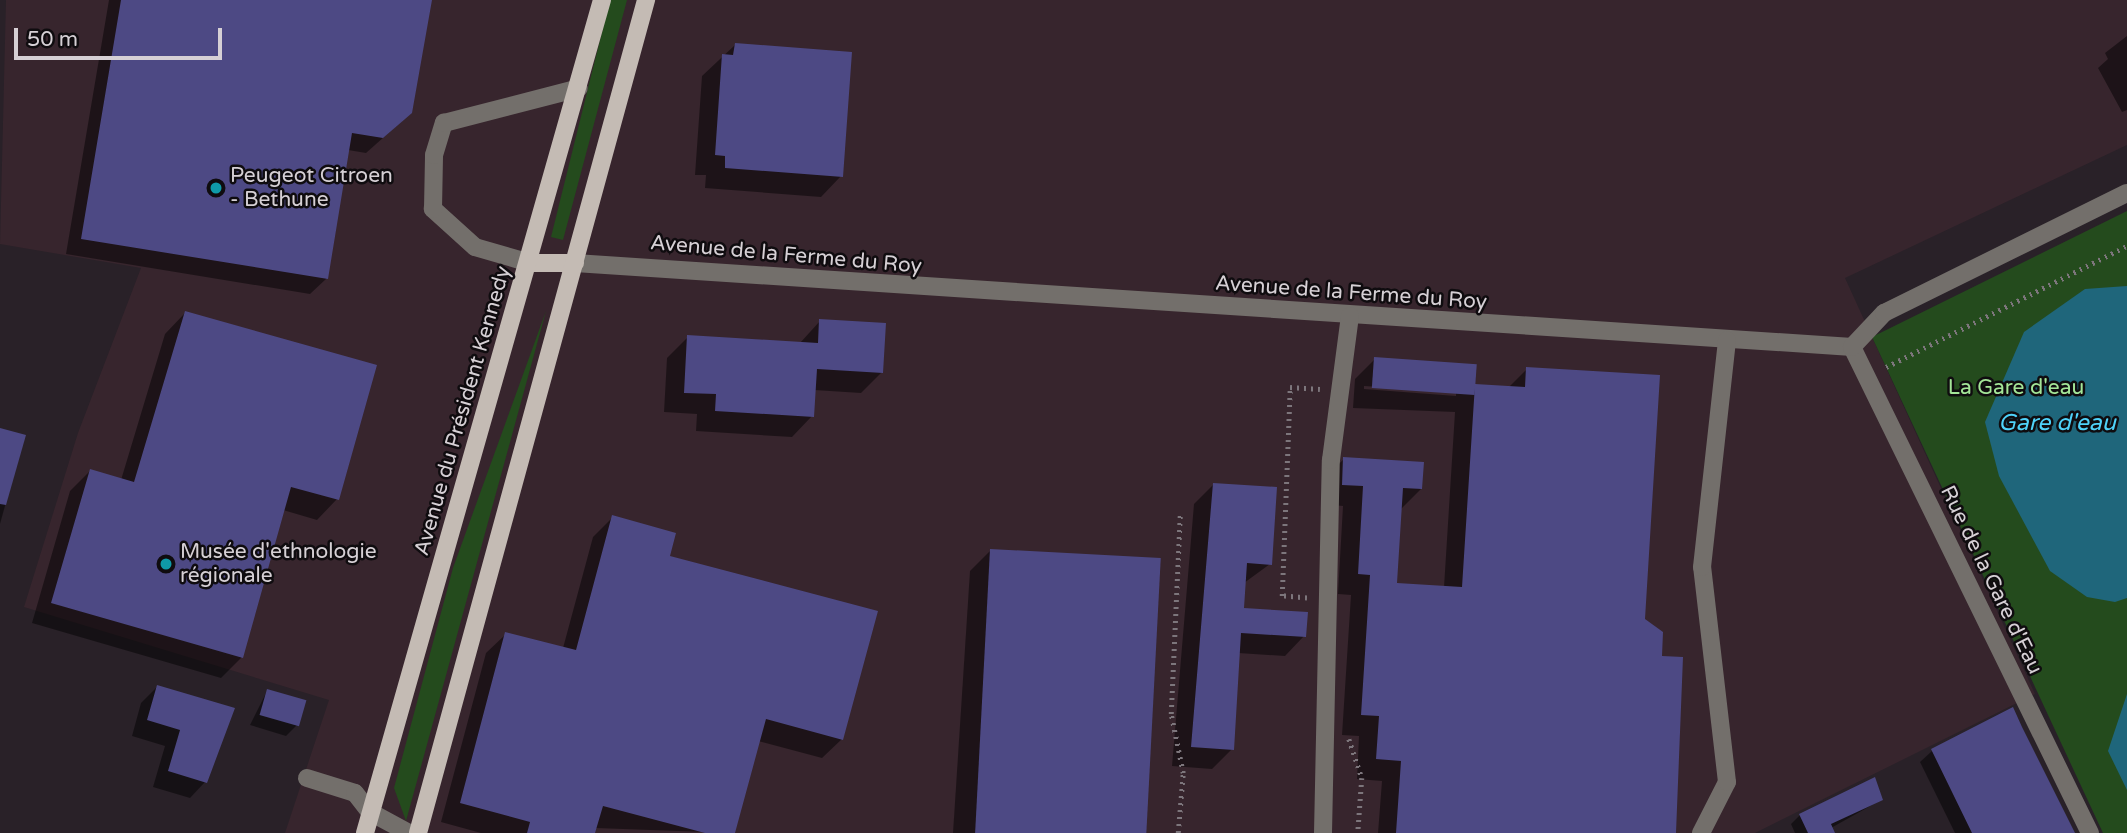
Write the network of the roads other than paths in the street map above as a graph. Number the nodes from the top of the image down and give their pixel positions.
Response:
1 (602, 0) edge
2 (646, 0) edge
3 (579, 88) junction
4 (2127, 193) edge
5 (530, 263) junction
6 (575, 263) junction
7 (1350, 316) junction
8 (1727, 340) junction
9 (1852, 347) junction
10 (307, 778) dead end
11 (370, 812) junction
12 (365, 833) edge
13 (409, 833) edge
14 (418, 833) edge
15 (1323, 833) edge
16 (1701, 833) edge
17 (2090, 833) edge

1 - 3 main road, Avenue du Président Kennedy
2 - 6 main road
3 - 5 main road, Avenue du Président Kennedy
3 - 5 street
4 - 9 street
5 - 6 main road, Avenue de la Ferme du Roy
5 - 11 main road, Avenue du Président Kennedy
6 - 7 street, Avenue de la Ferme du Roy
6 - 14 main road
7 - 8 street, Avenue de la Ferme du Roy
7 - 15 street
8 - 9 street, Avenue de la Ferme du Roy
8 - 16 street
9 - 17 street, Rue de la Gare d'Eau
10 - 11 street
11 - 12 main road, Avenue du Président Kennedy
11 - 13 street

